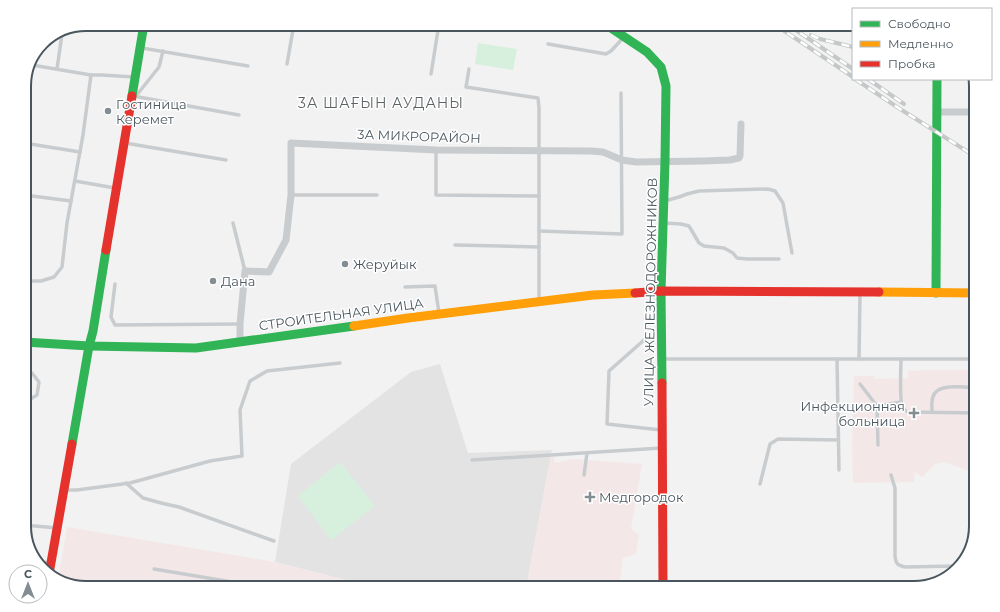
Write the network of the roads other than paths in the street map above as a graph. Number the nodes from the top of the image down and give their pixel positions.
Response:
1 (143, 31) edge
2 (293, 31) edge
3 (438, 31) edge
4 (615, 31) edge
5 (62, 37) edge
6 (624, 37) junction
7 (548, 44) dead end
8 (140, 47) junction
9 (163, 51) junction
10 (287, 64) dead end
11 (36, 66) edge
12 (248, 66) dead end
13 (57, 69) junction
14 (469, 69) dead end
15 (431, 74) dead end
16 (91, 75) junction
17 (135, 77) junction
18 (937, 80) edge
19 (621, 93) dead end
20 (134, 96) junction
21 (937, 112) junction
22 (969, 112) edge
23 (239, 115) dead end
24 (741, 124) dead end
25 (124, 143) junction
26 (31, 144) edge
27 (436, 150) junction
28 (538, 150) junction
29 (80, 152) junction
30 (226, 160) dead end
31 (622, 160) junction
32 (665, 161) junction
33 (74, 181) junction
34 (117, 189) junction
35 (377, 194) dead end
36 (290, 195) junction
37 (31, 196) edge
38 (539, 196) junction
39 (71, 201) junction
40 (664, 201) junction
41 (233, 223) dead end
42 (663, 223) junction
43 (539, 231) junction
44 (456, 245) dead end
45 (539, 247) junction
46 (792, 253) dead end
47 (779, 260) dead end
48 (245, 271) junction
49 (31, 281) edge
50 (115, 284) dead end
51 (405, 287) dead end
52 (661, 291) junction
53 (860, 292) junction
54 (936, 293) junction
55 (969, 293) edge
56 (539, 302) junction
57 (439, 314) junction
58 (240, 324) junction
59 (644, 340) dead end
60 (31, 342) edge
61 (240, 342) junction
62 (89, 346) junction
63 (837, 359) junction
64 (859, 359) junction
65 (901, 359) junction
66 (969, 359) edge
67 (661, 360) junction
68 (340, 363) dead end
69 (31, 372) edge
70 (860, 384) dead end
71 (969, 387) edge
72 (31, 399) edge
73 (901, 402) junction
74 (877, 406) junction
75 (932, 412) junction
76 (969, 413) edge
77 (662, 430) junction
78 (838, 440) junction
79 (878, 445) dead end
80 (662, 448) junction
81 (587, 453) junction
82 (472, 460) dead end
83 (839, 470) dead end
84 (584, 475) dead end
85 (891, 475) dead end
86 (126, 484) junction
87 (760, 484) dead end
88 (64, 490) junction
89 (31, 526) edge
90 (58, 528) junction
91 (274, 541) dead end
92 (46, 562) edge
93 (52, 562) junction
94 (952, 566) edge
95 (51, 568) edge
96 (154, 569) dead end
97 (226, 581) edge
98 (663, 581) edge

1 - 8 main road
2 - 10 lane
3 - 15 lane
4 - 6 main road, УЛИЦА ЖЕЛЕЗНОДОРОЖНИКОВ
5 - 13 lane
6 - 7 lane
6 - 32 main road, УЛИЦА ЖЕЛЕЗНОДОРОЖНИКОВ
8 - 9 lane
8 - 17 main road
9 - 12 lane
9 - 20 lane
11 - 13 lane
13 - 16 lane
14 - 28 lane
16 - 17 lane
16 - 29 lane
17 - 20 main road
18 - 21 main road
19 - 31 lane
20 - 23 lane
20 - 25 main road
21 - 22 street
21 - 54 main road
24 - 32 street, 3А МИКРОРАЙОН
25 - 30 lane
25 - 34 main road
26 - 29 lane
27 - 28 street, 3А МИКРОРАЙОН
27 - 36 street, 3А МИКРОРАЙОН
27 - 38 lane
28 - 31 street, 3А МИКРОРАЙОН
28 - 38 lane
29 - 33 lane
31 - 32 street, 3А МИКРОРАЙОН
31 - 43 lane
32 - 40 main road, УЛИЦА ЖЕЛЕЗНОДОРОЖНИКОВ
33 - 34 lane
33 - 39 lane
34 - 62 main road
35 - 36 lane
36 - 48 street, 3А МИКРОРАЙОН
37 - 39 lane
38 - 43 lane
39 - 49 lane
40 - 42 main road, УЛИЦА ЖЕЛЕЗНОДОРОЖНИКОВ
40 - 46 lane
41 - 48 lane
42 - 47 lane
42 - 52 main road, УЛИЦА ЖЕЛЕЗНОДОРОЖНИКОВ
43 - 45 lane
44 - 45 lane
45 - 56 lane
48 - 58 street
50 - 58 lane
51 - 57 lane
52 - 53 main road, СТРОИТЕЛЬНАЯ УЛИЦА
52 - 56 main road, СТРОИТЕЛЬНАЯ УЛИЦА
52 - 67 main road, УЛИЦА ЖЕЛЕЗНОДОРОЖНИКОВ
53 - 54 main road, СТРОИТЕЛЬНАЯ УЛИЦА
53 - 64 lane
54 - 55 main road, СТРОИТЕЛЬНАЯ УЛИЦА
56 - 57 main road, СТРОИТЕЛЬНАЯ УЛИЦА
57 - 61 main road, СТРОИТЕЛЬНАЯ УЛИЦА
58 - 61 street
59 - 77 lane
60 - 62 main road, СТРОИТЕЛЬНАЯ УЛИЦА
61 - 62 main road, СТРОИТЕЛЬНАЯ УЛИЦА
62 - 88 main road
63 - 64 lane
63 - 67 lane
63 - 78 lane
64 - 65 lane
65 - 66 lane
65 - 73 lane
67 - 77 main road, УЛИЦА ЖЕЛЕЗНОДОРОЖНИКОВ
68 - 86 lane
69 - 72 lane
70 - 74 lane
71 - 75 lane
73 - 74 lane
73 - 75 lane
74 - 79 lane
75 - 76 lane
77 - 80 main road, УЛИЦА ЖЕЛЕЗНОДОРОЖНИКОВ
78 - 83 lane
78 - 87 lane
80 - 81 lane
80 - 98 main road, УЛИЦА ЖЕЛЕЗНОДОРОЖНИКОВ
81 - 82 lane
81 - 84 lane
85 - 94 lane
86 - 88 lane
86 - 91 lane
88 - 90 main road
89 - 90 lane
90 - 93 main road
92 - 93 lane
93 - 95 main road
96 - 97 lane

